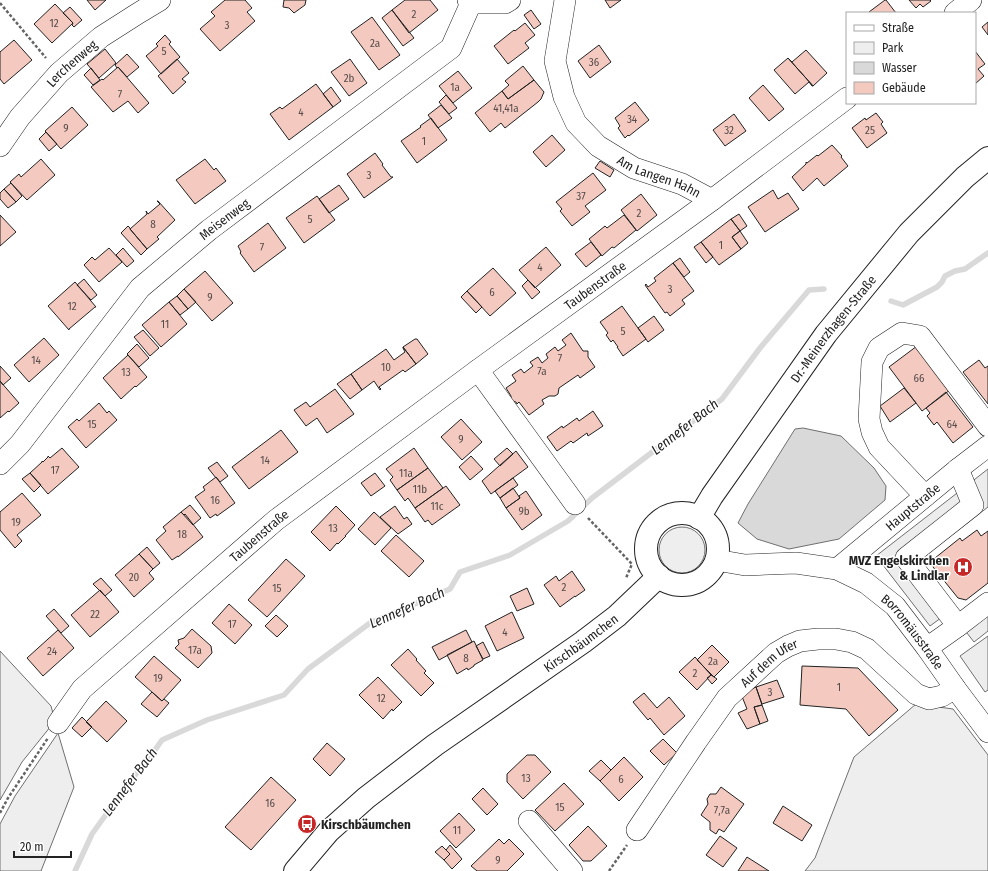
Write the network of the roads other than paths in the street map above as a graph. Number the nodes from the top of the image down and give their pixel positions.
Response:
1 (160, 0) edge
2 (510, 0) edge
3 (565, 0) edge
4 (971, 0) edge
5 (470, 1) edge
6 (956, 12) edge
7 (846, 99) edge
8 (0, 146) edge
9 (988, 158) edge
10 (712, 200) junction
11 (478, 370) junction
12 (988, 426) edge
13 (988, 446) edge
14 (0, 464) edge
15 (958, 469) junction
16 (925, 496) junction
17 (580, 509) road end
18 (699, 518) junction
19 (716, 560) junction
20 (837, 568) junction
21 (658, 576) junction
22 (988, 603) edge
23 (958, 626) junction
24 (927, 648) junction
25 (955, 688) junction
26 (58, 723) road end
27 (986, 726) edge
28 (529, 821) dead end
29 (637, 830) road end
30 (295, 871) edge
31 (572, 871) edge

1 - 8 street, Lerchenweg
2 - 5 street
3 - 10 street, Am Langen Hahn
4 - 6 street
5 - 14 street, Meisenweg
7 - 10 street, Am Langen Hahn
9 - 18 main road, Dr.-Meinerzhagen-Straße
10 - 11 street, Taubenstraße
11 - 17 street
11 - 26 street, Taubenstraße
12 - 16 street
13 - 15 street, Hauptstraße
15 - 16 street, Hauptstraße
15 - 23 street
16 - 20 street, Hauptstraße
18 - 19 main road
18 - 21 main road
19 - 20 street, Borromäusstraße
19 - 21 main road
20 - 24 street, Borromäusstraße
21 - 30 main road, Kirschbäumchen
22 - 23 street
23 - 24 street
24 - 25 street, Borromäusstraße
25 - 27 street, Borromäusstraße
25 - 29 street, Auf dem Ufer
28 - 31 street

